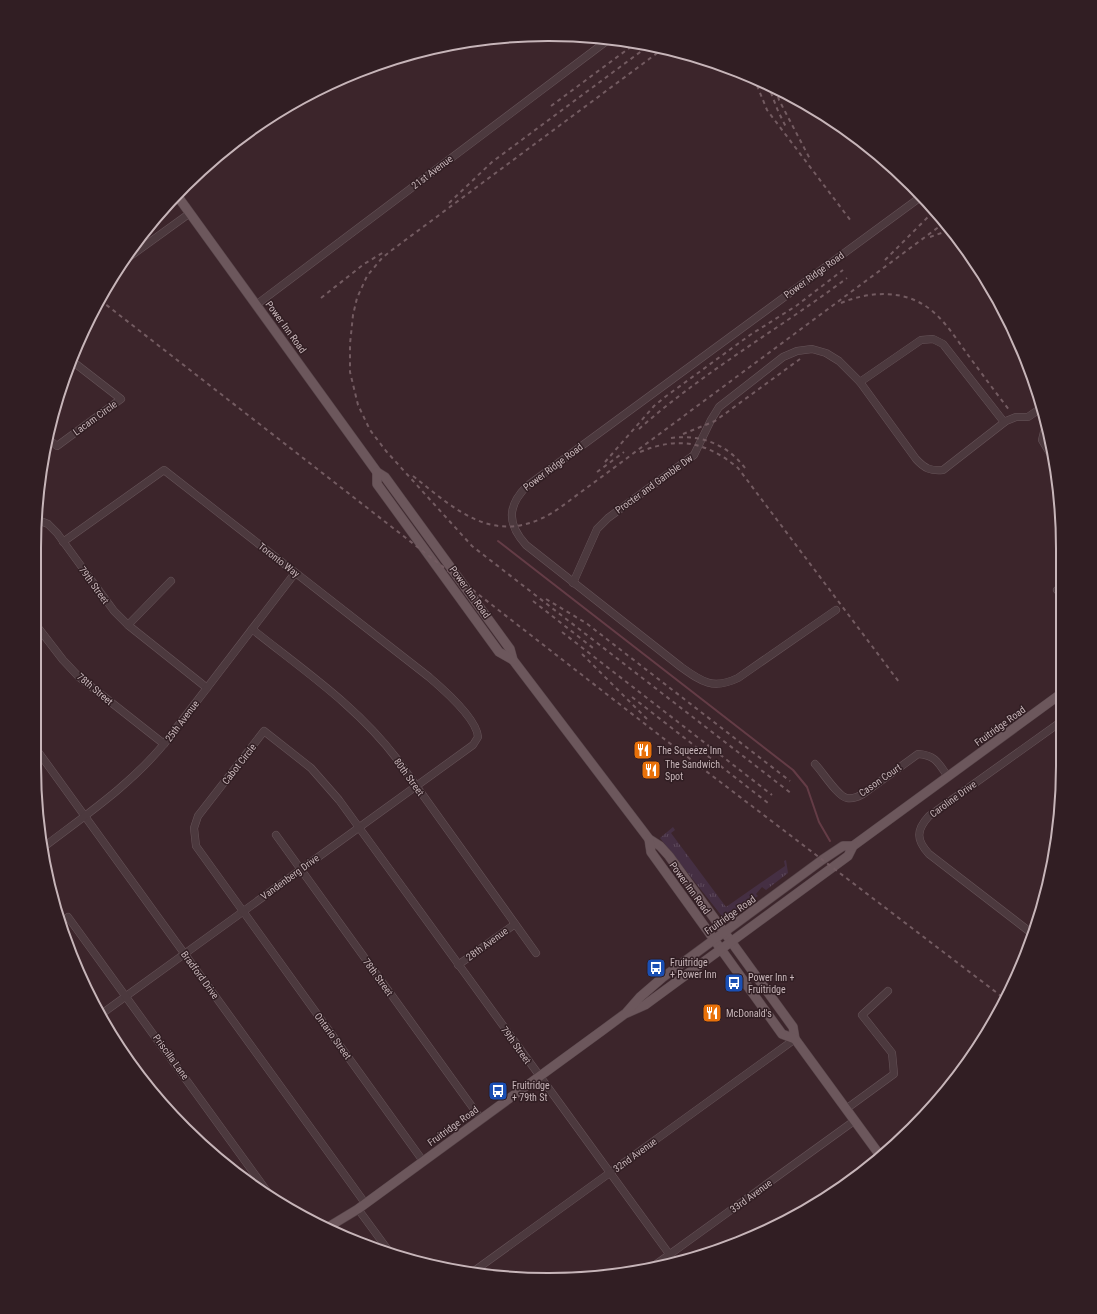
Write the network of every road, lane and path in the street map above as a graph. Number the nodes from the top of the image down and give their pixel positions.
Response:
1 (603, 44) edge
2 (180, 200) edge
3 (917, 200) edge
4 (190, 213) junction
5 (139, 250) edge
6 (256, 305) junction
7 (76, 364) edge
8 (860, 382) junction
9 (1037, 411) edge
10 (1004, 422) junction
11 (1043, 436) edge
12 (52, 442) edge
13 (1045, 445) edge
14 (42, 522) edge
15 (42, 525) edge
16 (53, 529) junction
17 (63, 542) junction
18 (295, 573) junction
19 (171, 580) dead end
20 (573, 583) junction
21 (836, 610) dead end
22 (128, 625) junction
23 (252, 629) junction
24 (41, 631) edge
25 (207, 688) junction
26 (1056, 697) edge
27 (1056, 725) edge
28 (478, 737) joint
29 (164, 744) junction
30 (41, 756) edge
31 (815, 764) dead end
32 (948, 777) junction
33 (416, 786) junction
34 (85, 816) junction
35 (359, 827) junction
36 (276, 835) dead end
37 (648, 839) junction
38 (47, 844) edge
39 (853, 846) junction
40 (300, 870) junction
41 (243, 911) junction
42 (68, 917) dead end
43 (515, 924) junction
44 (1028, 931) edge
45 (725, 932) junction
46 (714, 940) junction
47 (731, 941) junction
48 (720, 949) junction
49 (536, 953) dead end
50 (184, 954) junction
51 (458, 965) junction
52 (888, 991) dead end
53 (126, 996) junction
54 (105, 1011) edge
55 (626, 1013) junction
56 (795, 1040) junction
57 (539, 1077) junction
58 (846, 1110) junction
59 (481, 1119) junction
60 (854, 1121) junction
61 (877, 1152) edge
62 (423, 1161) junction
63 (610, 1173) junction
64 (261, 1183) edge
65 (361, 1206) junction
66 (332, 1225) edge
67 (386, 1246) edge
68 (670, 1254) junction
69 (672, 1258) edge
70 (662, 1260) edge
71 (478, 1268) edge

1 - 6 street, 21st Avenue
2 - 4 main road, Power Inn Road
3 - 20 street, Power Ridge Road
4 - 5 street
4 - 6 main road, Power Inn Road
6 - 37 main road, Power Inn Road
7 - 12 street, Lacam Circle
8 - 10 street
8 - 10 street, Procter and Gamble Dw
8 - 20 street, Procter and Gamble Dw
9 - 10 street, Procter and Gamble Dw
11 - 13 street
14 - 16 street
15 - 16 street
16 - 17 street
17 - 18 street, Toronto Way
17 - 22 street, 79th Street
18 - 23 street, 25th Avenue
18 - 28 street, Toronto Way
19 - 22 street
20 - 21 street, Power Ridge Road
22 - 25 street, 79th Street
23 - 25 street, 25th Avenue
23 - 33 street, 80th Street
24 - 29 street, 78th Street
25 - 29 street, 25th Avenue
26 - 32 main road, Fruitridge Road
27 - 44 street, Caroline Drive
28 - 33 street, Vandenberg Drive
29 - 34 street, 25th Avenue
30 - 34 street, Bradford Drive
31 - 32 street, Cason Court
32 - 39 main road, Fruitridge Road
33 - 35 street, Vandenberg Drive
33 - 43 street, 80th Street
34 - 38 street, 25th Avenue
34 - 50 street, Bradford Drive
35 - 40 street, Vandenberg Drive
35 - 41 street, Cabot Circle
35 - 51 street, 79th Street
36 - 40 street, 78th Street
37 - 45 main road, Power Inn Road
37 - 46 main road, Power Inn Road
39 - 45 main road, Fruitridge Road
39 - 47 main road, Fruitridge Road
40 - 41 street, Vandenberg Drive
40 - 59 street, 78th Street
41 - 50 street, Vandenberg Drive
41 - 62 street, Ontario Street
42 - 53 street, Priscilla Lane
43 - 49 street, 80th Street
43 - 51 street, 28th Avenue
45 - 46 main road, Fruitridge Road
45 - 47 main road, Power Inn Road
46 - 48 main road, Power Inn Road
46 - 55 main road, Fruitridge Road
47 - 48 main road, Fruitridge Road
47 - 56 main road, Power Inn Road
48 - 55 main road, Fruitridge Road
48 - 56 main road, Power Inn Road
50 - 53 street, Vandenberg Drive
50 - 65 street, Bradford Drive
51 - 57 street, 79th Street
52 - 58 street
53 - 54 street, Vandenberg Drive
53 - 64 street, Priscilla Lane
55 - 57 main road, Fruitridge Road
56 - 58 main road, Power Inn Road
56 - 63 street, 32nd Avenue
57 - 59 main road, Fruitridge Road
57 - 63 street, 79th Street
58 - 60 main road, Power Inn Road
59 - 62 main road, Fruitridge Road
60 - 61 main road, Power Inn Road
60 - 68 street, 33rd Avenue
62 - 65 main road, Fruitridge Road
63 - 68 street, 79th Street
63 - 71 street, 32nd Avenue
65 - 66 main road, Fruitridge Road
65 - 67 street, Bradford Drive
68 - 69 street, 79th Street
68 - 70 street, 33rd Avenue

